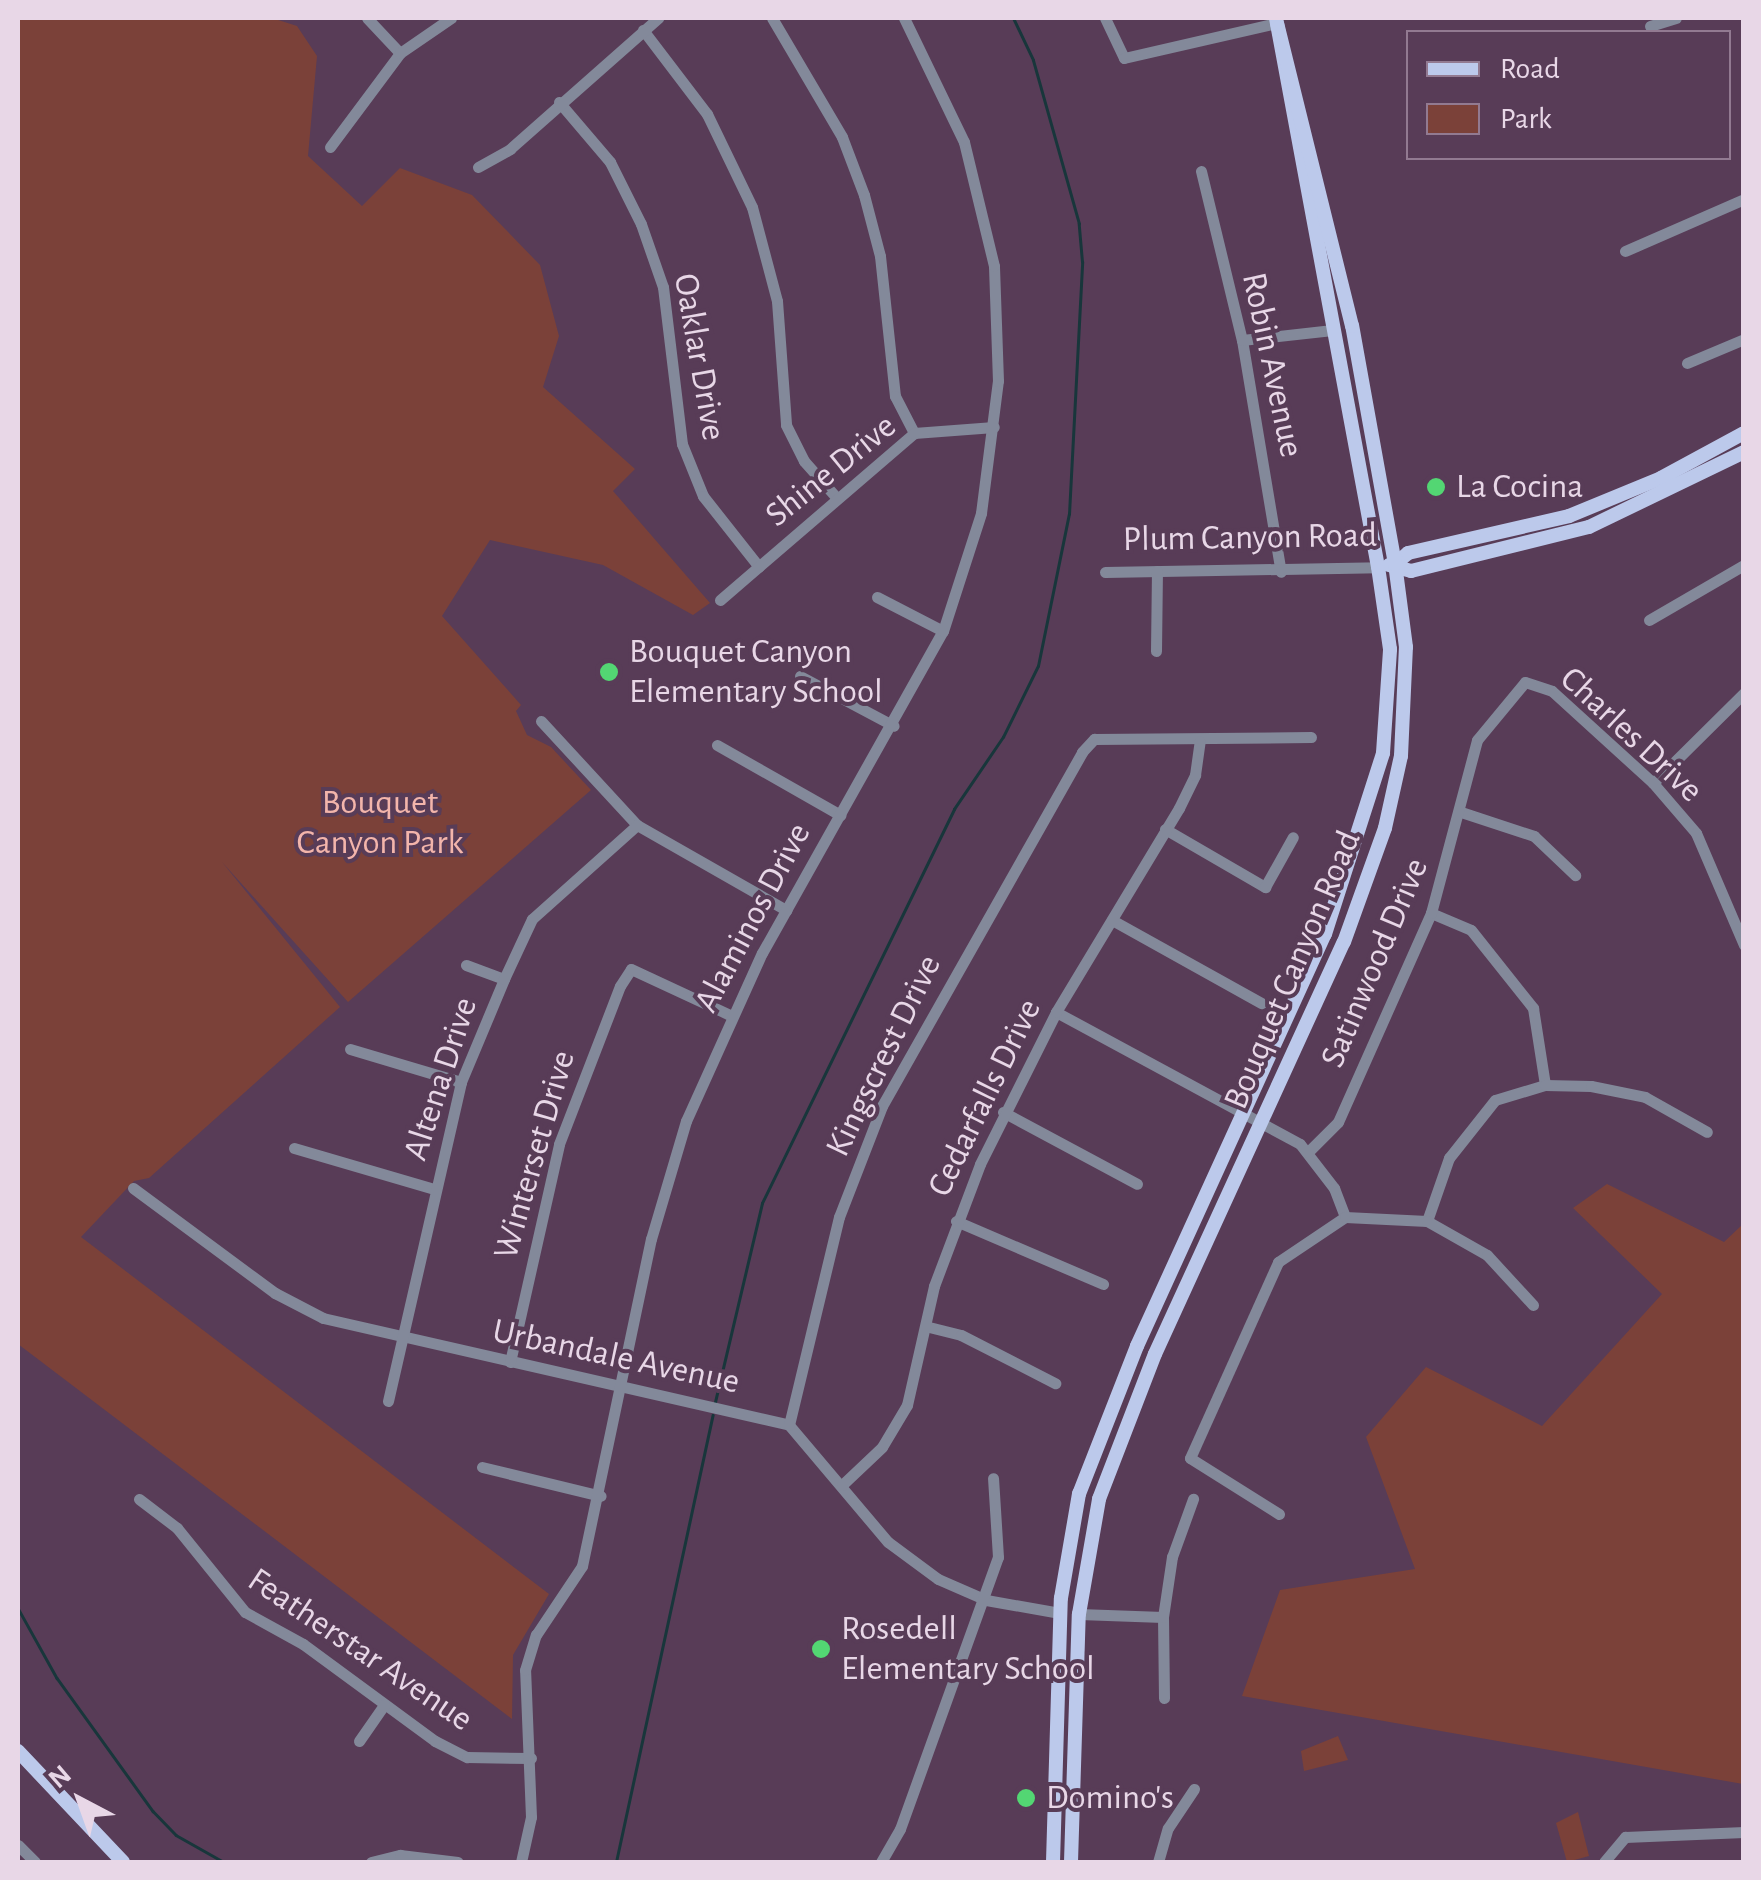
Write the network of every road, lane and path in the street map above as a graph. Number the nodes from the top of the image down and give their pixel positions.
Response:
1 (367, 18) edge
2 (451, 18) edge
3 (658, 18) edge
4 (772, 18) edge
5 (904, 18) edge
6 (1106, 18) edge
7 (1676, 18) edge
8 (1276, 20) edge
9 (1650, 26) dead end
10 (643, 30) junction
11 (400, 53) junction
12 (559, 102) junction
13 (330, 147) dead end
14 (478, 167) dead end
15 (1201, 171) dead end
16 (1744, 199) edge
17 (1333, 244) junction
18 (1316, 247) junction
19 (1624, 251) dead end
20 (1332, 330) junction
21 (1744, 339) edge
22 (1242, 340) junction
23 (1687, 363) dead end
24 (1340, 371) junction
25 (1363, 387) junction
26 (994, 427) junction
27 (914, 433) junction
28 (1744, 433) edge
29 (1744, 452) edge
30 (836, 497) junction
31 (1395, 564) junction
32 (1744, 564) edge
33 (1378, 567) junction
34 (759, 568) junction
35 (1157, 571) junction
36 (1105, 572) dead end
37 (1281, 572) junction
38 (877, 596) dead end
39 (720, 600) dead end
40 (1649, 620) dead end
41 (943, 631) junction
42 (1156, 650) dead end
43 (800, 676) dead end
44 (1525, 682) joint
45 (1743, 695) edge
46 (541, 721) dead end
47 (894, 726) junction
48 (1311, 737) dead end
49 (1200, 740) junction
50 (717, 745) dead end
51 (1653, 783) junction
52 (1461, 812) junction
53 (840, 815) junction
54 (636, 825) junction
55 (1165, 829) junction
56 (1294, 837) dead end
57 (1575, 874) dead end
58 (786, 910) junction
59 (1432, 913) junction
60 (1112, 920) junction
61 (1744, 944) edge
62 (466, 965) dead end
63 (504, 979) junction
64 (1261, 1003) dead end
65 (1056, 1012) junction
66 (730, 1015) junction
67 (350, 1048) dead end
68 (461, 1082) junction
69 (1545, 1084) junction
70 (1003, 1112) junction
71 (1242, 1113) junction
72 (1262, 1122) junction
73 (1707, 1132) dead end
74 (294, 1148) dead end
75 (1308, 1152) junction
76 (1137, 1184) dead end
77 (133, 1188) dead end
78 (434, 1190) junction
79 (1345, 1218) junction
80 (1427, 1220) junction
81 (956, 1221) junction
82 (1103, 1284) dead end
83 (1533, 1305) dead end
84 (929, 1327) junction
85 (403, 1340) junction
86 (510, 1362) junction
87 (1055, 1382) dead end
88 (622, 1388) junction
89 (388, 1400) dead end
90 (788, 1425) junction
91 (482, 1468) dead end
92 (993, 1478) dead end
93 (842, 1485) junction
94 (601, 1496) junction
95 (140, 1498) dead end
96 (1192, 1499) dead end
97 (1279, 1514) dead end
98 (986, 1600) junction
99 (1060, 1613) junction
100 (1079, 1614) junction
101 (1163, 1617) junction
102 (1164, 1698) dead end
103 (384, 1705) junction
104 (359, 1741) dead end
105 (18, 1751) edge
106 (531, 1758) junction
107 (1054, 1786) junction
108 (1194, 1788) dead end
109 (1744, 1832) edge
110 (18, 1845) edge
111 (35, 1862) edge
112 (123, 1862) edge
113 (371, 1862) edge
114 (458, 1862) edge
115 (521, 1862) edge
116 (881, 1862) edge
117 (1053, 1862) edge
118 (1062, 1862) edge
119 (1070, 1862) edge
120 (1158, 1862) edge
121 (1604, 1862) edge

1 - 11 street
2 - 11 street
3 - 10 street
4 - 27 street
5 - 26 street, Alaminos Drive
6 - 8 street
7 - 9 street
8 - 17 main road, Bouquet Canyon Road
8 - 18 main road, Bouquet Canyon Road
10 - 12 street
10 - 30 street
11 - 13 street
12 - 14 street
12 - 34 street, Oaklar Drive
15 - 22 street, Robin Avenue
16 - 19 street
17 - 18 main road
17 - 25 main road, Bouquet Canyon Road
18 - 20 main road, Bouquet Canyon Road
20 - 22 street
20 - 24 main road, Bouquet Canyon Road
21 - 23 street
22 - 37 street, Robin Avenue
24 - 25 main road
24 - 33 main road, Bouquet Canyon Road
25 - 31 main road, Bouquet Canyon Road
26 - 27 street, Shine Drive
26 - 41 street, Alaminos Drive
27 - 30 street, Shine Drive
28 - 31 main road, Plum Canyon Road
29 - 31 main road, Plum Canyon Road
30 - 34 street, Shine Drive
31 - 33 main road, Plum Canyon Road
31 - 72 main road, Bouquet Canyon Road
32 - 40 street
33 - 37 street, Plum Canyon Road
33 - 71 main road, Bouquet Canyon Road
34 - 39 street, Shine Drive
35 - 36 street, Plum Canyon Road
35 - 37 street, Plum Canyon Road
35 - 42 street
38 - 41 street
41 - 47 street, Alaminos Drive
43 - 47 street
44 - 51 street, Charles Drive
44 - 52 street, Satinwood Drive
45 - 51 street
46 - 54 street
47 - 53 street, Alaminos Drive
48 - 49 street
49 - 55 street, Cedarfalls Drive
49 - 90 street, Kingscrest Drive
50 - 53 street
51 - 61 street, Charles Drive
52 - 57 street
52 - 59 street, Satinwood Drive
53 - 58 street, Alaminos Drive
54 - 58 street
54 - 63 street, Altena Drive
55 - 56 street
55 - 60 street, Cedarfalls Drive
58 - 66 street, Alaminos Drive
59 - 69 street
59 - 75 street, Satinwood Drive
60 - 64 street
60 - 65 street, Cedarfalls Drive
62 - 63 street
63 - 68 street, Altena Drive
65 - 70 street, Cedarfalls Drive
65 - 71 street
66 - 86 street, Winterset Drive
66 - 88 street, Alaminos Drive
67 - 68 street
68 - 78 street, Altena Drive
69 - 73 street
69 - 80 street
70 - 76 street
70 - 81 street, Cedarfalls Drive
71 - 72 street
71 - 99 main road, Bouquet Canyon Road
72 - 75 street
72 - 100 main road, Bouquet Canyon Road
74 - 78 street
75 - 79 street
77 - 85 street, Urbandale Avenue
78 - 85 street, Altena Drive
79 - 80 street
79 - 97 street
80 - 83 street
81 - 82 street
81 - 84 street, Cedarfalls Drive
84 - 87 street
84 - 93 street, Cedarfalls Drive
85 - 86 street, Urbandale Avenue
85 - 89 street, Altena Drive
86 - 88 street, Urbandale Avenue
88 - 90 street, Urbandale Avenue
88 - 94 street, Alaminos Drive
90 - 93 street
91 - 94 street
92 - 98 street
93 - 98 street
94 - 106 street, Alaminos Drive
95 - 103 street, Featherstar Avenue
96 - 101 street
98 - 99 street
98 - 116 street
99 - 100 main road
99 - 107 main road, Bouquet Canyon Road
100 - 101 street
100 - 119 main road, Bouquet Canyon Road
101 - 102 street
103 - 104 street
103 - 106 street, Featherstar Avenue
105 - 112 main road
106 - 115 street, Alaminos Drive
107 - 117 main road, Bouquet Canyon Road
107 - 118 main road
108 - 120 street
109 - 121 street
110 - 111 street
113 - 114 street

